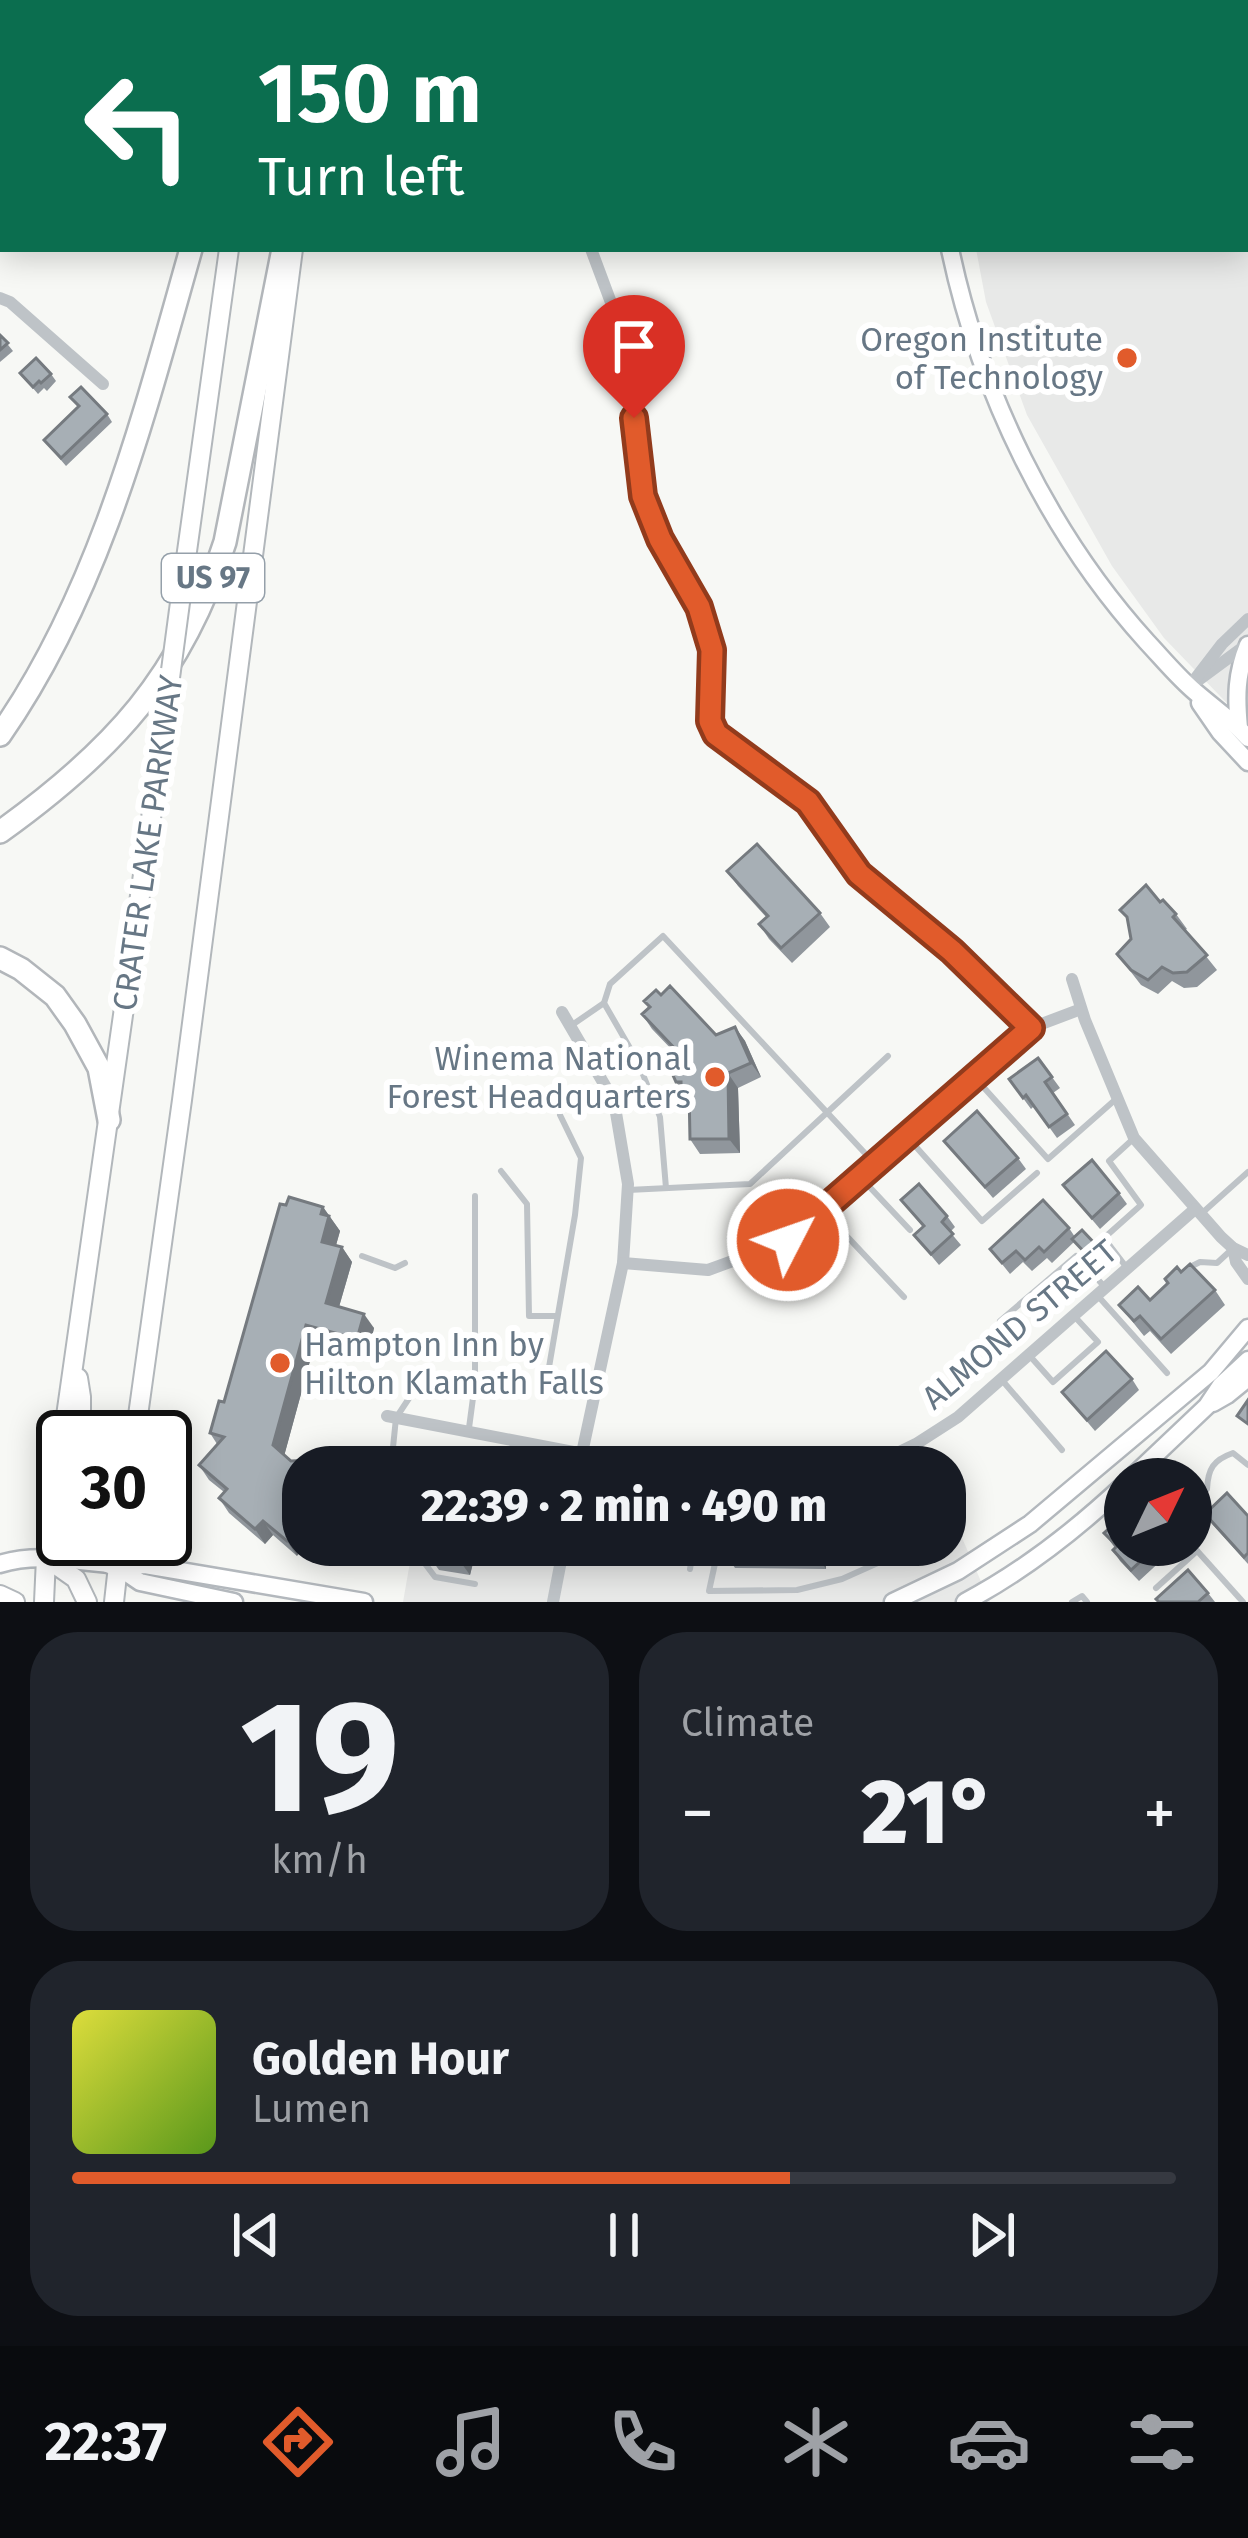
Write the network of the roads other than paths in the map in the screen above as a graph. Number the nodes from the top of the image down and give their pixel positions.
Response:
1 (190, 252) edge
2 (229, 252) edge
3 (287, 252) edge
4 (288, 252) edge
5 (592, 252) edge
6 (951, 252) edge
7 (0, 298) edge
8 (103, 384) dead end
9 (1248, 619) edge
10 (1248, 644) edge
11 (1190, 687) junction
12 (1244, 733) edge
13 (0, 735) edge
14 (1248, 761) edge
15 (0, 832) edge
16 (0, 958) edge
17 (1072, 979) dead end
18 (604, 1003) junction
19 (1081, 1010) junction
20 (562, 1012) dead end
21 (571, 1026) junction
22 (1031, 1028) junction
23 (888, 1057) dead end
24 (975, 1077) junction
25 (1116, 1099) junction
26 (560, 1115) dead end
27 (827, 1115) junction
28 (109, 1120) junction
29 (907, 1137) junction
30 (1134, 1138) junction
31 (875, 1164) junction
32 (501, 1171) dead end
33 (1248, 1172) edge
34 (1036, 1173) dead end
35 (860, 1177) junction
36 (666, 1188) junction
37 (628, 1190) junction
38 (475, 1196) dead end
39 (823, 1210) junction
40 (1198, 1212) junction
41 (910, 1230) dead end
42 (1233, 1248) junction
43 (1248, 1255) edge
44 (362, 1256) dead end
45 (405, 1263) dead end
46 (623, 1263) junction
47 (1127, 1269) junction
48 (1178, 1277) edge
49 (1248, 1279) edge
50 (1101, 1291) junction
51 (904, 1298) dead end
52 (558, 1316) junction
53 (1073, 1316) junction
54 (1000, 1321) dead end
55 (1248, 1328) edge
56 (1029, 1355) junction
57 (75, 1356) junction
58 (1248, 1360) edge
59 (1167, 1373) dead end
60 (423, 1377) dead end
61 (1248, 1378) edge
62 (1001, 1379) junction
63 (598, 1382) junction
64 (1207, 1406) junction
65 (67, 1410) edge
66 (81, 1410) edge
67 (139, 1410) edge
68 (392, 1417) junction
69 (468, 1432) junction
70 (391, 1446) edge
71 (523, 1446) edge
72 (584, 1446) edge
73 (912, 1446) edge
74 (1062, 1450) dead end
75 (1152, 1458) edge
76 (1212, 1464) edge
77 (1248, 1465) edge
78 (1104, 1502) edge
79 (36, 1559) edge
80 (0, 1564) edge
81 (46, 1566) edge
82 (57, 1566) edge
83 (109, 1566) edge
84 (427, 1566) edge
85 (560, 1566) edge
86 (714, 1566) edge
87 (871, 1566) edge
88 (1176, 1566) edge
89 (1211, 1566) edge
90 (117, 1567) junction
91 (475, 1584) dead end
92 (1156, 1588) dead end
93 (0, 1595) edge
94 (970, 1601) edge
95 (15, 1602) edge
96 (44, 1602) edge
97 (87, 1602) edge
98 (114, 1602) edge
99 (234, 1602) edge
100 (364, 1602) edge
101 (553, 1602) edge
102 (893, 1602) edge
103 (1072, 1602) edge
104 (1087, 1602) edge
105 (1244, 1602) edge

1 - 13 highway
2 - 28 main road, CRATER LAKE PARKWAY, bridge
3 - 15 highway, US 97
4 - 67 main road, CRATER LAKE PARKWAY
5 - 22 street
6 - 11 street
7 - 8 street
9 - 11 street
10 - 11 street
10 - 12 street
11 - 12 street
11 - 14 street
16 - 28 highway
17 - 19 street
18 - 21 lane
18 - 27 lane
18 - 36 lane
19 - 22 street
19 - 25 street
20 - 21 street
21 - 37 street
22 - 24 street
23 - 27 lane
24 - 25 lane
24 - 29 street
25 - 30 street
26 - 52 lane
27 - 31 lane
27 - 36 lane
28 - 57 main road, CRATER LAKE PARKWAY
29 - 31 street
29 - 34 lane
30 - 40 street
30 - 47 lane
31 - 35 street
32 - 52 lane
33 - 40 lane
35 - 39 street
35 - 41 lane
36 - 37 lane
37 - 46 street
38 - 69 lane
39 - 46 street
39 - 51 lane
40 - 42 street
40 - 47 street, ALMOND STREET
42 - 43 street
42 - 48 lane
42 - 49 street
44 - 45 lane
46 - 63 street
47 - 50 street, ALMOND STREET
50 - 53 street, ALMOND STREET
50 - 54 lane
50 - 59 lane
52 - 63 lane
53 - 56 street, ALMOND STREET
53 - 56 lane
55 - 102 street
56 - 62 street, ALMOND STREET
57 - 65 main road, CRATER LAKE PARKWAY
57 - 66 main road
58 - 64 street
60 - 68 lane
61 - 64 street
62 - 73 street, ALMOND STREET
62 - 74 lane
63 - 72 street
64 - 75 street
68 - 69 street
68 - 70 lane
69 - 71 street
76 - 77 lane
78 - 94 street
79 - 80 street
81 - 96 main road, CRATER LAKE PARKWAY
82 - 97 main road
83 - 90 street
84 - 91 lane
85 - 101 street
86 - 87 lane
88 - 92 lane
89 - 105 lane
90 - 98 main road
90 - 99 street
90 - 100 street
93 - 95 main road
103 - 104 lane

